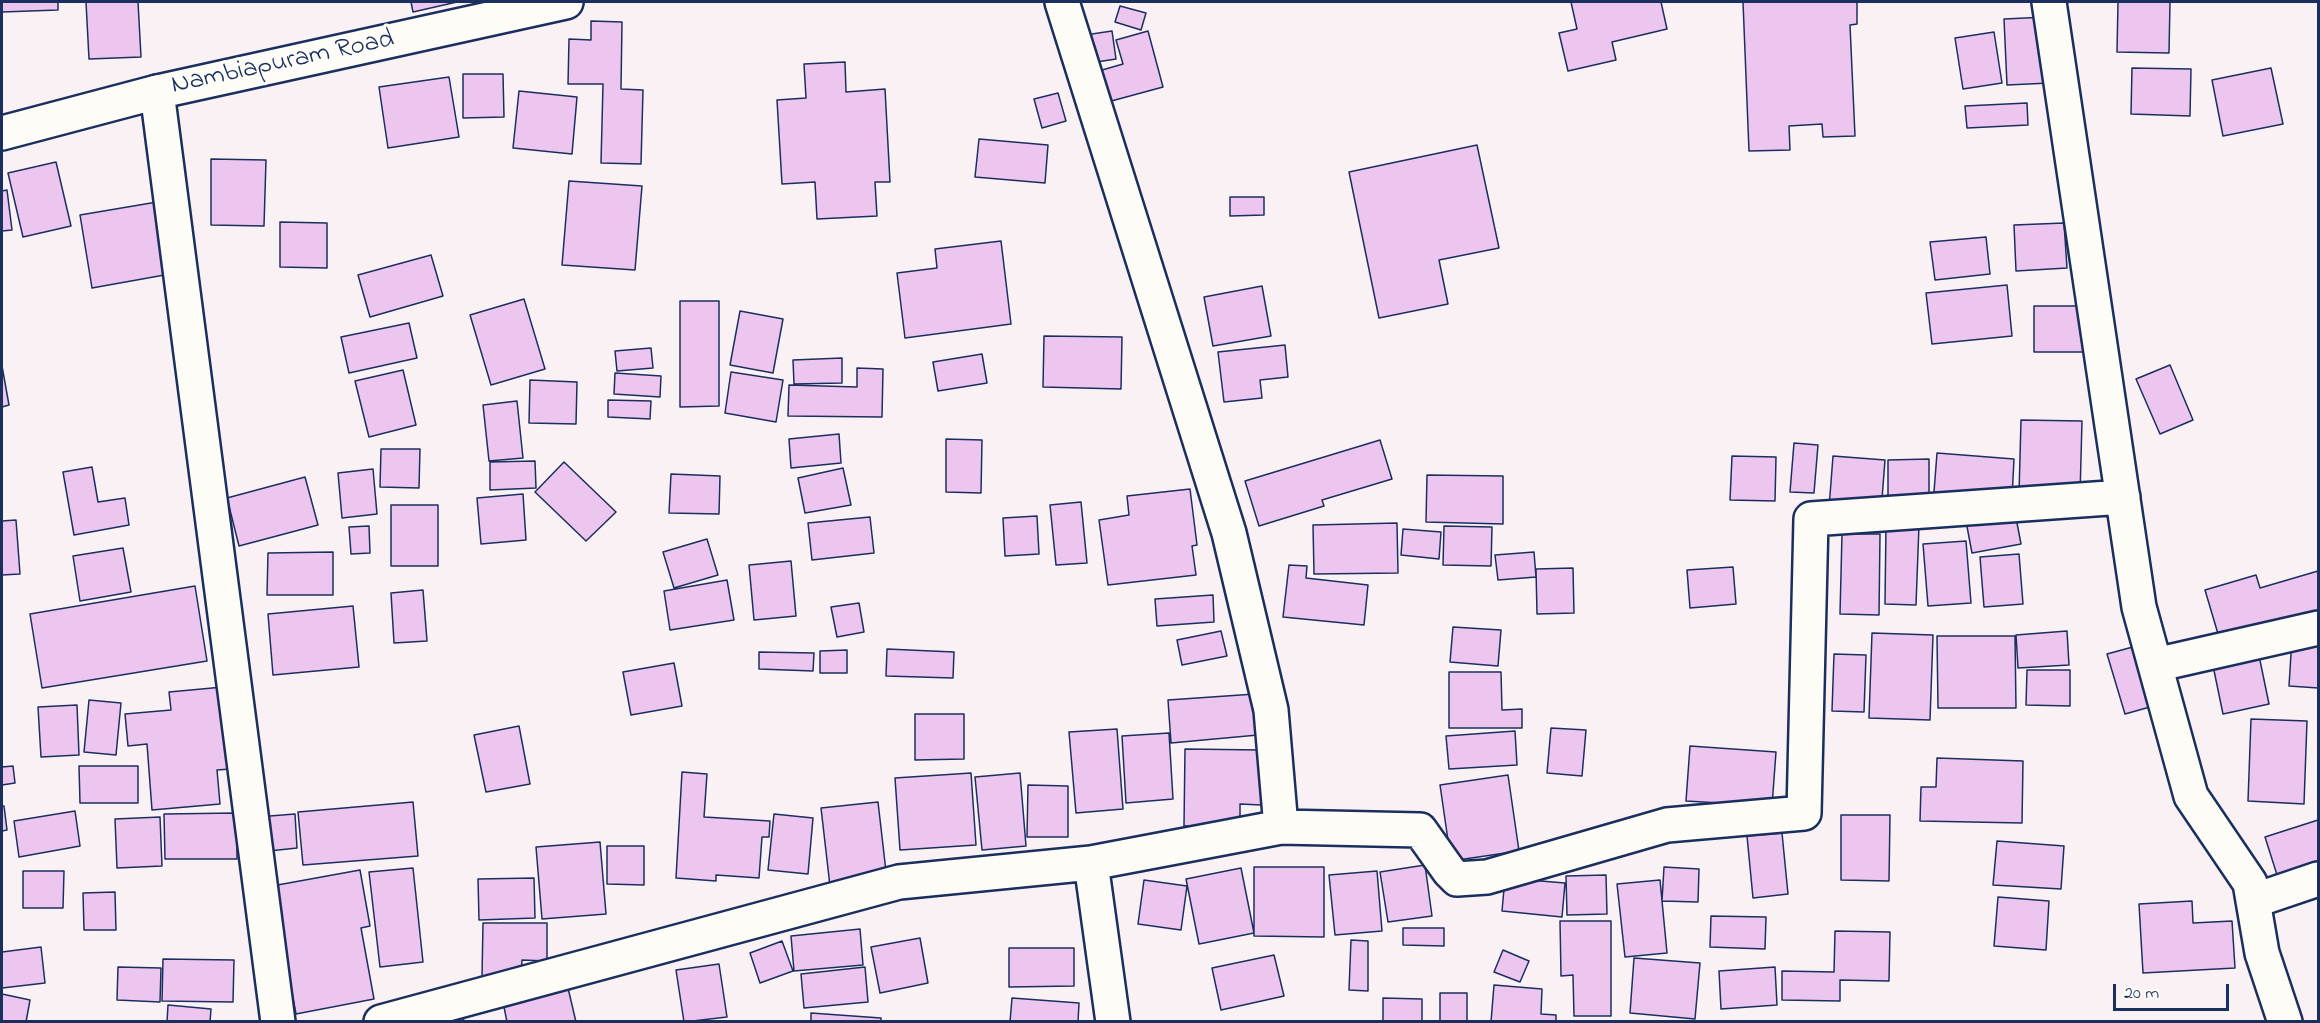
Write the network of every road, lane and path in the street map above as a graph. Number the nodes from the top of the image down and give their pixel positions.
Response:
1 (566, 2) edge
2 (1062, 2) edge
3 (2049, 2) edge
4 (157, 92) junction
5 (2, 133) edge
6 (2123, 497) junction
7 (2319, 628) edge
8 (2155, 665) junction
9 (1281, 827) junction
10 (1091, 863) junction
11 (2319, 879) edge
12 (2253, 901) junction
13 (279, 1022) edge
14 (381, 1022) edge
15 (1113, 1022) edge
16 (2285, 1022) edge

1 - 4 street, Nambiapuram Road
2 - 9 street
3 - 6 street
4 - 5 street, Nambiapuram Road
4 - 13 street
6 - 8 street
6 - 9 street
7 - 8 street
8 - 12 street
9 - 10 street
10 - 14 street
10 - 15 street
11 - 12 street
12 - 16 street

